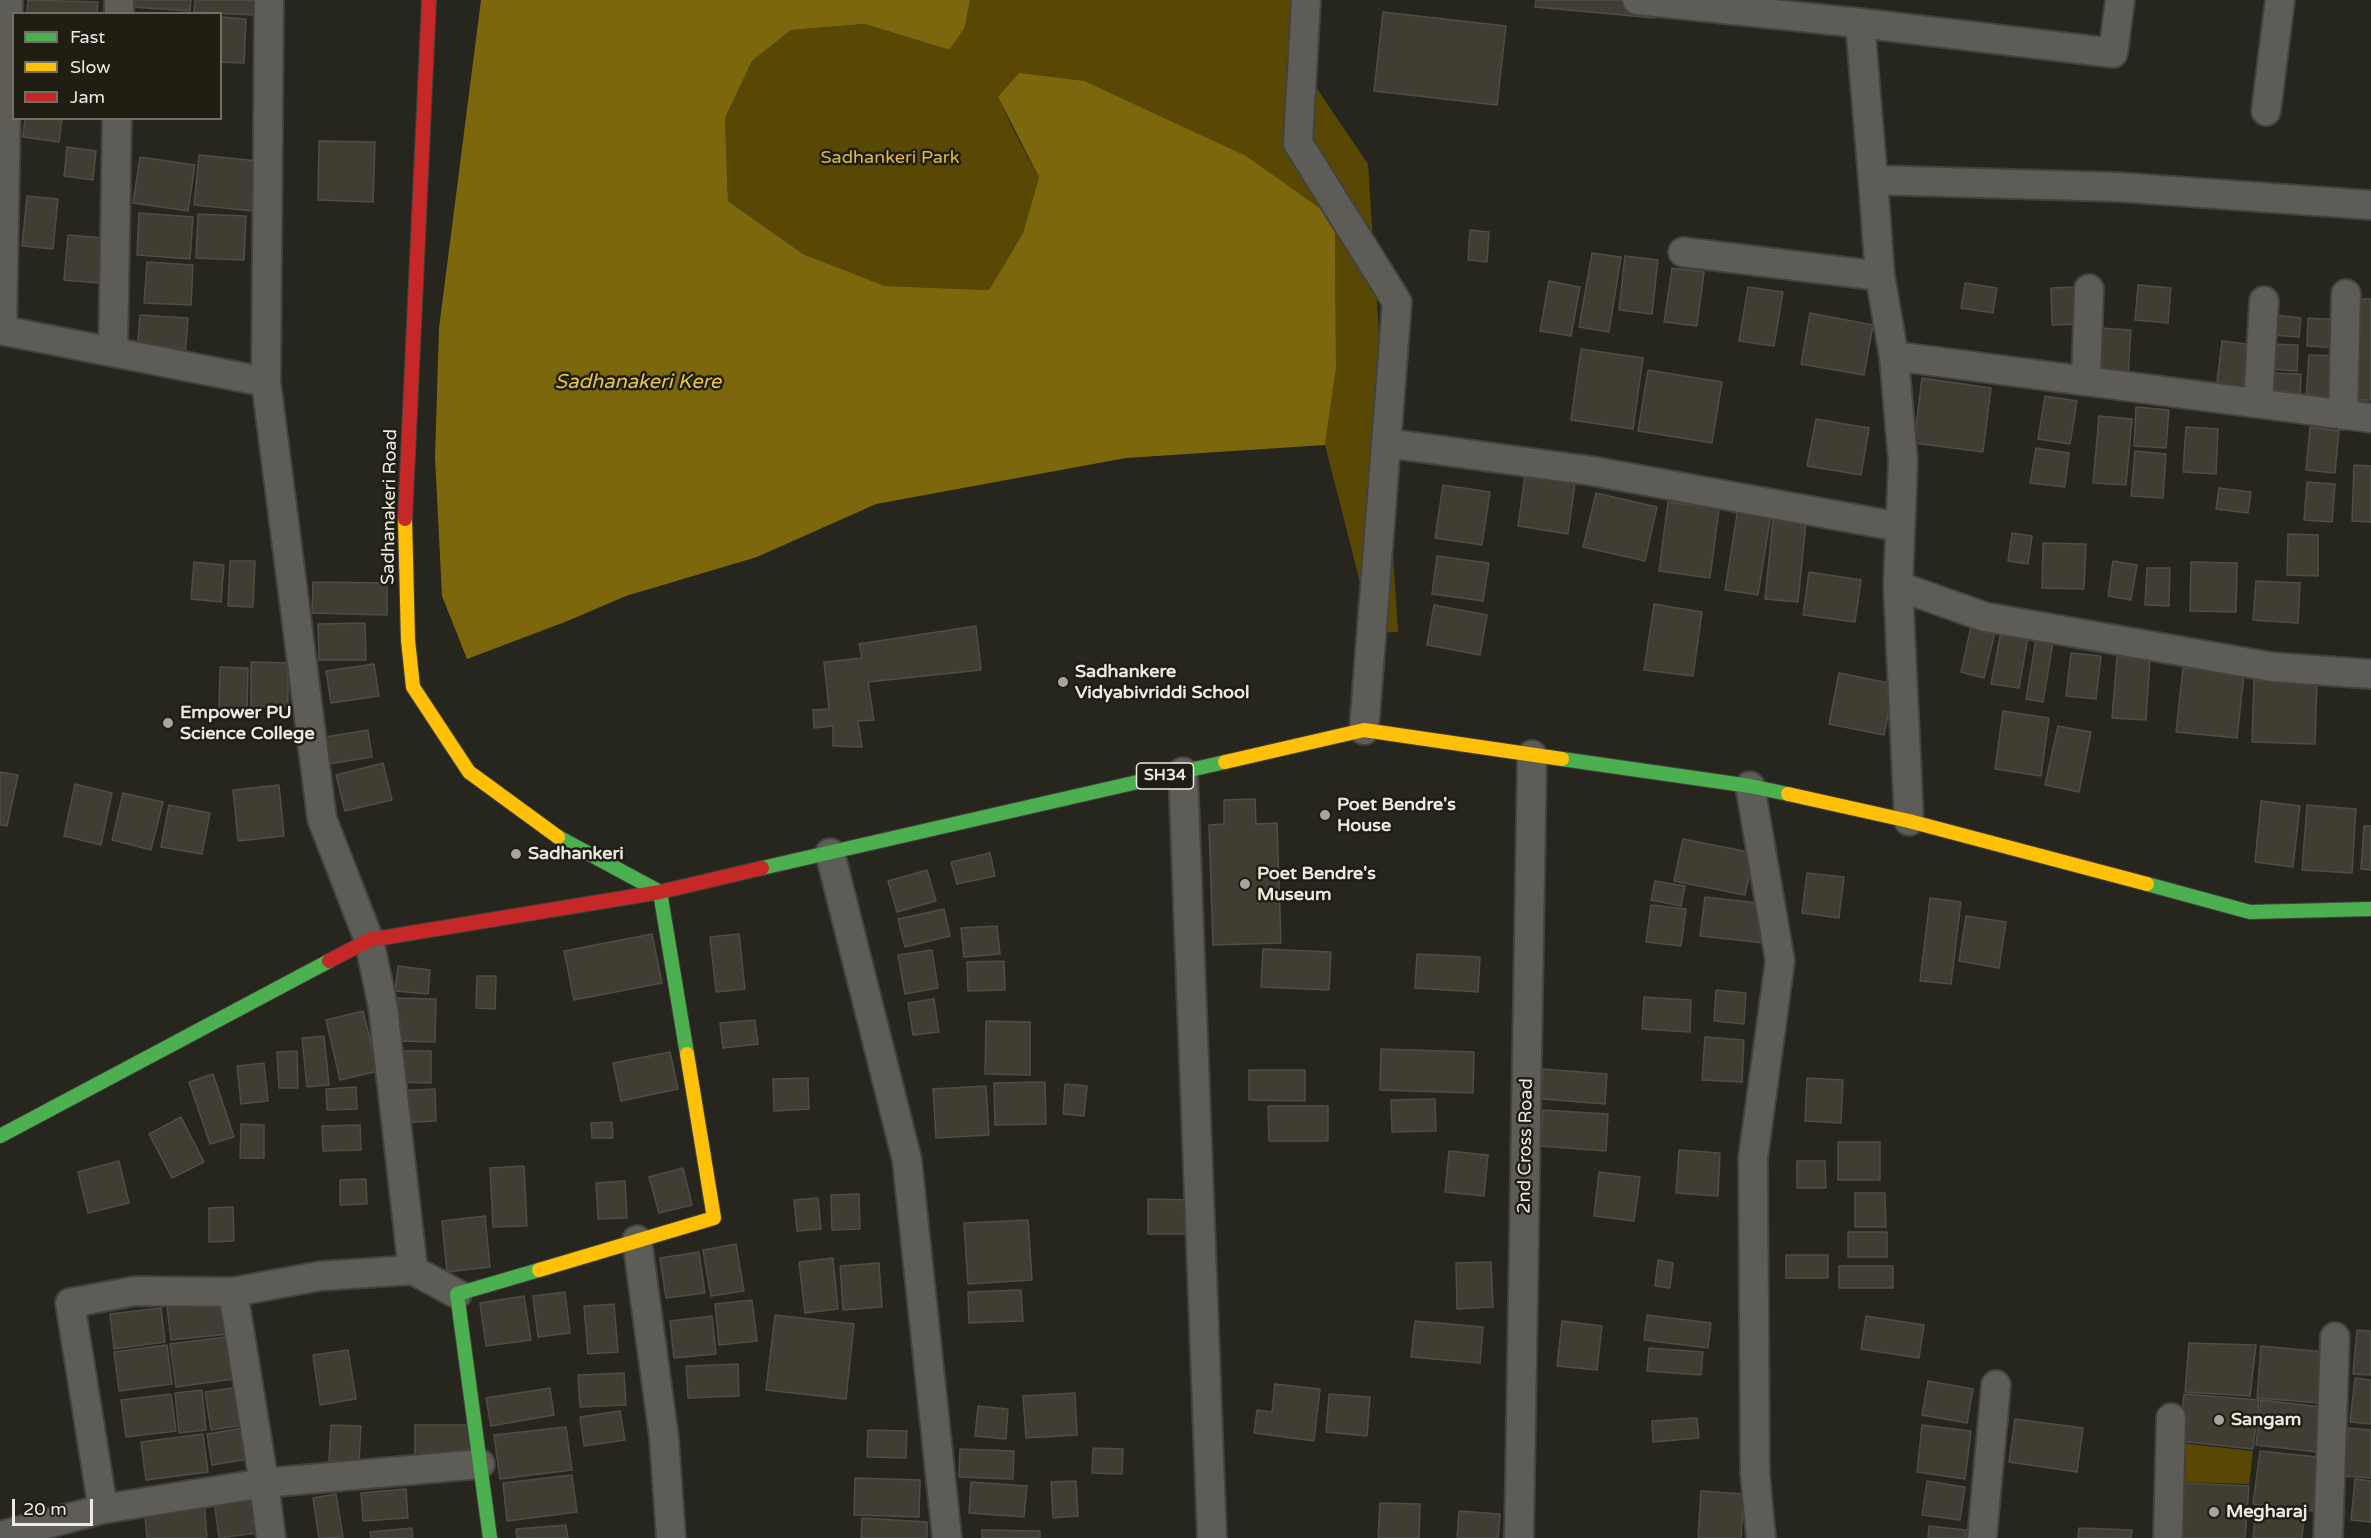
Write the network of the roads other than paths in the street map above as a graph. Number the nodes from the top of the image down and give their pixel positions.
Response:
1 (8, 0) edge
2 (269, 0) edge
3 (429, 0) edge
4 (1306, 0) edge
5 (1637, 0) edge
6 (2120, 0) edge
7 (2280, 0) edge
8 (1860, 23) junction
9 (2266, 111) dead end
10 (117, 120) edge
11 (1873, 180) junction
12 (2371, 205) edge
13 (1683, 252) dead end
14 (1880, 276) junction
15 (2090, 290) dead end
16 (2346, 294) dead end
17 (2264, 301) dead end
18 (1, 330) edge
19 (113, 352) junction
20 (1894, 357) junction
21 (2086, 381) junction
22 (266, 382) junction
23 (2258, 403) junction
24 (2343, 415) junction
25 (2371, 418) edge
26 (1386, 443) junction
27 (1900, 527) junction
28 (1898, 586) junction
29 (2371, 674) edge
30 (1364, 730) junction
31 (1532, 755) junction
32 (1184, 772) junction
33 (1750, 786) junction
34 (1909, 821) junction
35 (830, 853) junction
36 (660, 892) junction
37 (2371, 909) edge
38 (369, 940) junction
39 (0, 1136) edge
40 (637, 1240) junction
41 (413, 1270) junction
42 (233, 1292) junction
43 (457, 1294) junction
44 (2335, 1337) dead end
45 (1996, 1385) dead end
46 (2171, 1418) dead end
47 (480, 1464) junction
48 (264, 1483) junction
49 (103, 1509) junction
50 (0, 1536) edge
51 (270, 1538) edge
52 (490, 1538) edge
53 (671, 1538) edge
54 (947, 1538) edge
55 (1212, 1538) edge
56 (1519, 1538) edge
57 (1761, 1538) edge
58 (1982, 1538) edge
59 (2168, 1538) edge
60 (2328, 1538) edge

1 - 18 street
2 - 22 street
3 - 36 main road, Sadhanakeri Road
4 - 26 street
5 - 8 street
6 - 8 street
7 - 9 street
8 - 11 street
10 - 19 street
11 - 12 street
11 - 14 street
13 - 14 street
14 - 20 street
15 - 21 street
16 - 24 street
17 - 23 street
18 - 19 street
19 - 22 street
20 - 21 street
20 - 27 street
21 - 23 street
22 - 38 street
23 - 24 street
24 - 25 street
26 - 27 street
26 - 30 street
27 - 28 street
28 - 29 street
28 - 34 street
30 - 31 main road, SH34
30 - 32 main road, SH34
31 - 33 main road, SH34
31 - 56 street, 2nd Cross Road
32 - 35 main road, SH34
32 - 55 street
33 - 34 main road, SH34
33 - 57 street
34 - 37 main road, SH34
35 - 36 main road, SH34
35 - 54 street
36 - 38 main road, SH34
36 - 40 main road
38 - 39 main road, SH34
38 - 41 street
40 - 43 main road
40 - 53 street
41 - 42 street
41 - 43 street
42 - 48 street
42 - 49 street
43 - 47 main road
44 - 60 street
45 - 58 street
46 - 59 street
47 - 48 street
47 - 52 main road
48 - 49 street
48 - 51 street
49 - 50 street

